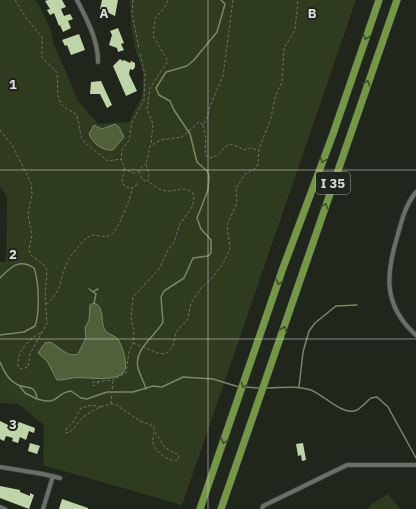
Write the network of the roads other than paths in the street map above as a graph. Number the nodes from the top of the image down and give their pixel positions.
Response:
1 (77, 0) edge
2 (379, 0) edge
3 (397, 0) edge
4 (98, 62) dead end
5 (416, 192) edge
6 (416, 335) edge
7 (416, 465) edge
8 (0, 467) edge
9 (54, 476) junction
10 (60, 478) dead end
11 (0, 507) edge
12 (263, 507) edge
13 (5, 509) edge
14 (43, 509) edge
15 (200, 509) edge
16 (221, 509) edge

1 - 4 street
2 -> 15 highway, I 35
16 -> 3 highway, I 35
5 - 6 street
7 - 12 street
8 - 9 street
9 - 10 street
9 - 14 street
11 - 13 street

